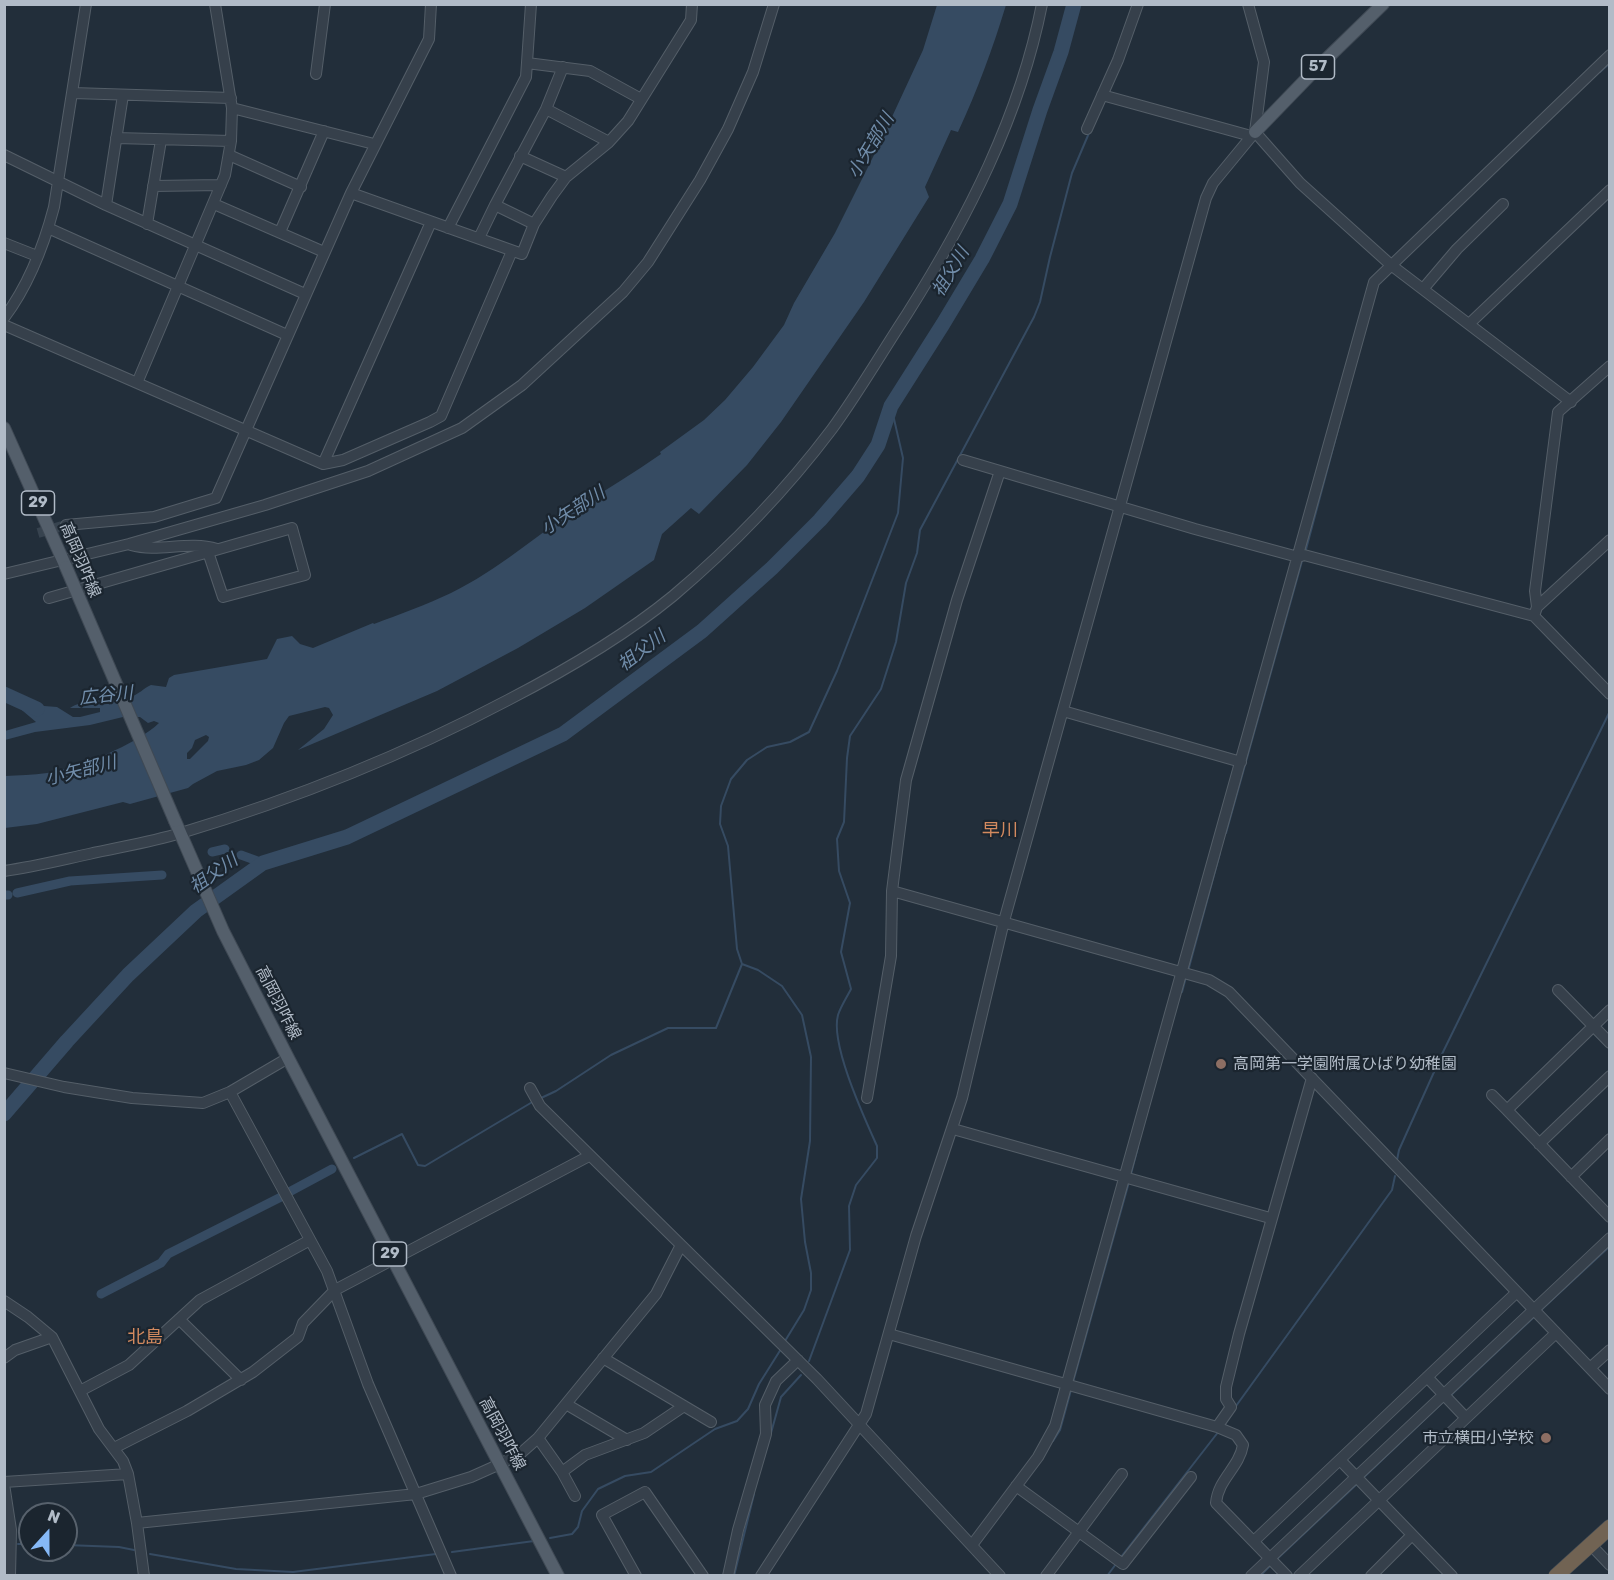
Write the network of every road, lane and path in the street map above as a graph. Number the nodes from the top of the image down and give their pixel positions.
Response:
1 (86, 4) edge
2 (215, 4) edge
3 (325, 4) edge
4 (431, 4) edge
5 (531, 4) edge
6 (692, 4) edge
7 (774, 4) edge
8 (1042, 4) edge
9 (1138, 4) edge
10 (1248, 4) edge
11 (1383, 4) edge
12 (1610, 55) edge
13 (527, 63) junction
14 (563, 68) junction
15 (316, 74) dead end
16 (73, 93) junction
17 (123, 95) junction
18 (1104, 96) junction
19 (641, 99) junction
20 (232, 103) junction
21 (546, 109) junction
22 (1088, 129) dead end
23 (324, 131) junction
24 (1253, 134) junction
25 (116, 138) junction
26 (161, 140) junction
27 (231, 141) junction
28 (609, 142) junction
29 (374, 144) junction
30 (4, 155) edge
31 (230, 155) junction
32 (520, 156) junction
33 (566, 177) junction
34 (58, 183) junction
35 (221, 185) junction
36 (153, 186) junction
37 (301, 187) junction
38 (1610, 190) edge
39 (351, 193) junction
40 (214, 204) junction
41 (1503, 204) dead end
42 (106, 205) junction
43 (495, 205) junction
44 (431, 222) junction
45 (147, 224) junction
46 (534, 224) junction
47 (48, 228) junction
48 (448, 228) junction
49 (280, 232) junction
50 (479, 238) junction
51 (4, 243) edge
52 (196, 245) junction
53 (512, 251) junction
54 (324, 252) junction
55 (37, 256) junction
56 (1395, 268) junction
57 (179, 286) junction
58 (1423, 289) junction
59 (305, 294) junction
60 (4, 318) edge
61 (1469, 324) junction
62 (4, 325) edge
63 (287, 334) junction
64 (1610, 366) edge
65 (138, 383) junction
66 (1571, 402) junction
67 (4, 428) edge
68 (245, 429) junction
69 (963, 460) dead end
70 (323, 464) junction
71 (1000, 471) junction
72 (1120, 506) junction
73 (66, 525) tunnel mouth
74 (1610, 540) edge
75 (129, 544) junction
76 (212, 550) junction
77 (1306, 556) junction
78 (64, 564) junction
79 (4, 574) edge
80 (49, 598) dead end
81 (1536, 611) junction
82 (1610, 694) edge
83 (1063, 711) junction
84 (1241, 762) junction
85 (180, 834) junction
86 (4, 871) edge
87 (892, 891) junction
88 (1004, 921) junction
89 (1186, 973) junction
90 (1558, 990) dead end
91 (1610, 1011) edge
92 (1593, 1026) junction
93 (1610, 1043) edge
94 (288, 1058) junction
95 (4, 1073) edge
96 (1610, 1076) edge
97 (1312, 1078) junction
98 (230, 1092) junction
99 (1492, 1095) dead end
100 (535, 1098) dead end
101 (867, 1098) dead end
102 (1507, 1110) junction
103 (952, 1129) junction
104 (1610, 1139) edge
105 (1539, 1144) junction
106 (590, 1156) junction
107 (1571, 1177) junction
108 (1129, 1178) junction
109 (1610, 1217) edge
110 (1270, 1218) junction
111 (1610, 1238) edge
112 (310, 1240) junction
113 (681, 1245) junction
114 (393, 1260) junction
115 (335, 1290) junction
116 (1517, 1292) junction
117 (4, 1301) edge
118 (1534, 1310) junction
119 (179, 1319) junction
120 (1556, 1333) junction
121 (889, 1334) junction
122 (52, 1337) junction
123 (1610, 1350) edge
124 (4, 1358) edge
125 (603, 1358) junction
126 (798, 1360) junction
127 (1590, 1368) junction
128 (1427, 1377) junction
129 (241, 1380) junction
130 (1071, 1385) junction
131 (1610, 1389) edge
132 (80, 1391) junction
133 (1444, 1395) junction
134 (566, 1404) junction
135 (684, 1406) junction
136 (1466, 1418) junction
137 (711, 1422) dead end
138 (859, 1426) junction
139 (1221, 1428) junction
140 (538, 1438) junction
141 (627, 1440) junction
142 (114, 1448) junction
143 (1340, 1460) junction
144 (500, 1464) junction
145 (562, 1472) junction
146 (128, 1474) junction
147 (1122, 1474) dead end
148 (1191, 1477) dead end
149 (1357, 1477) junction
150 (4, 1483) edge
151 (1016, 1486) junction
152 (416, 1494) junction
153 (575, 1496) dead end
154 (1379, 1500) junction
155 (137, 1523) junction
156 (1610, 1527) edge
157 (1079, 1531) junction
158 (1412, 1535) junction
159 (1255, 1540) junction
160 (972, 1545) junction
161 (1591, 1545) junction
162 (1271, 1558) junction
163 (1610, 1565) edge
164 (10, 1575) edge
165 (144, 1575) edge
166 (451, 1575) edge
167 (558, 1575) edge
168 (636, 1575) edge
169 (704, 1575) edge
170 (728, 1575) edge
171 (761, 1575) edge
172 (1000, 1575) edge
173 (1046, 1575) edge
174 (1251, 1575) edge
175 (1287, 1575) edge
176 (1299, 1575) edge
177 (1371, 1575) edge
178 (1452, 1575) edge
179 (1556, 1575) edge

1 - 16 street
2 - 20 street
3 - 15 street
4 - 29 street
5 - 13 street
6 - 19 street
7 - 75 street
8 - 85 street
9 - 18 street
10 - 24 street
11 - 24 main road, 57
12 - 56 street
13 - 14 street
13 - 48 street
14 - 19 street
14 - 21 street
16 - 17 street
16 - 34 street
17 - 20 street
17 - 25 street
18 - 22 street
18 - 24 street
19 - 28 street
20 - 23 street
20 - 27 street
21 - 28 street
21 - 32 street
23 - 29 street
23 - 37 street
24 - 56 street
24 - 72 street
25 - 26 street
25 - 42 street
26 - 27 street
26 - 36 street
27 - 31 street
28 - 33 street
29 - 39 street
30 - 34 street
31 - 35 street
31 - 37 street
32 - 33 street
32 - 43 street
33 - 46 street
34 - 42 street
34 - 47 street
35 - 36 street
35 - 40 street
36 - 45 street
37 - 49 street
38 - 61 street
39 - 44 street
39 - 54 street
40 - 49 street
40 - 52 street
41 - 58 street
42 - 45 street
43 - 46 street
43 - 50 street
44 - 48 street
44 - 70 street
45 - 52 street
46 - 53 street
47 - 55 street
47 - 57 street
48 - 50 street
49 - 54 street
50 - 53 street
51 - 55 street
52 - 57 street
52 - 59 street
53 - 70 street
54 - 59 street
55 - 60 street
56 - 58 street
56 - 77 street
57 - 63 street
57 - 65 street
58 - 61 street
59 - 63 street
61 - 66 street
62 - 65 street
63 - 68 street
64 - 66 street
65 - 68 street
66 - 81 street
67 - 78 main road, 高岡羽咋線 / 29
68 - 70 street
68 - 73 street
69 - 71 street
71 - 72 street
71 - 87 street
72 - 77 street
72 - 83 street
74 - 81 street
75 - 76 street
75 - 78 street
76 - 76 street
76 - 80 street
77 - 81 street
77 - 84 street
78 - 79 street
78 - 85 main road, 高岡羽咋線 / 29, bridge
81 - 82 street
83 - 84 street
83 - 88 street
84 - 89 street
85 - 86 street
85 - 94 main road, 高岡羽咋線 / 29
87 - 88 street
87 - 101 street
88 - 89 street
88 - 103 street
89 - 97 street
89 - 108 street
90 - 92 street
91 - 92 street
92 - 93 street
92 - 102 street
94 - 98 street
94 - 114 main road, 高岡羽咋線 / 29
95 - 98 street
96 - 105 street
97 - 110 street
97 - 116 street
98 - 112 street
99 - 102 street
100 - 106 street
102 - 105 street
103 - 108 street
103 - 121 street
104 - 107 street
105 - 107 street
106 - 113 street
106 - 114 street
107 - 109 street
108 - 110 street
108 - 130 street
110 - 139 street
111 - 118 street
112 - 115 street
112 - 119 street
113 - 125 street
113 - 126 street
114 - 115 street
114 - 144 main road, 高岡羽咋線 / 29
115 - 129 street
115 - 152 street
116 - 118 street
116 - 128 street
117 - 122 street
118 - 120 street
118 - 133 street
119 - 129 street
119 - 132 street
120 - 127 street
120 - 136 street
121 - 130 street
121 - 138 street
122 - 124 street
122 - 132 street
123 - 127 street
125 - 134 street
125 - 135 street
126 - 138 street
126 - 170 street
127 - 131 street
128 - 133 street
128 - 143 street
129 - 142 street
130 - 139 street
130 - 151 street
132 - 142 street
133 - 136 street
133 - 149 street
134 - 140 street
134 - 141 street
135 - 137 street
135 - 141 street
136 - 154 street
138 - 160 street
138 - 171 street
139 - 159 street
140 - 144 street
140 - 145 street
141 - 145 street
142 - 146 street
143 - 149 street
143 - 159 street
144 - 152 street
144 - 167 main road, 高岡羽咋線 / 29
145 - 153 street
146 - 150 street
146 - 155 street
147 - 157 street
148 - 157 street
149 - 154 street
149 - 162 street
150 - 164 street
151 - 157 street
151 - 160 street
152 - 155 street
152 - 166 street
154 - 158 street
154 - 176 street
155 - 165 street
156 - 161 highway
157 - 173 street
158 - 177 street
158 - 178 street
159 - 162 street
160 - 172 street
161 - 163 street
161 - 179 highway
162 - 174 street
162 - 175 street
168 - 169 street

